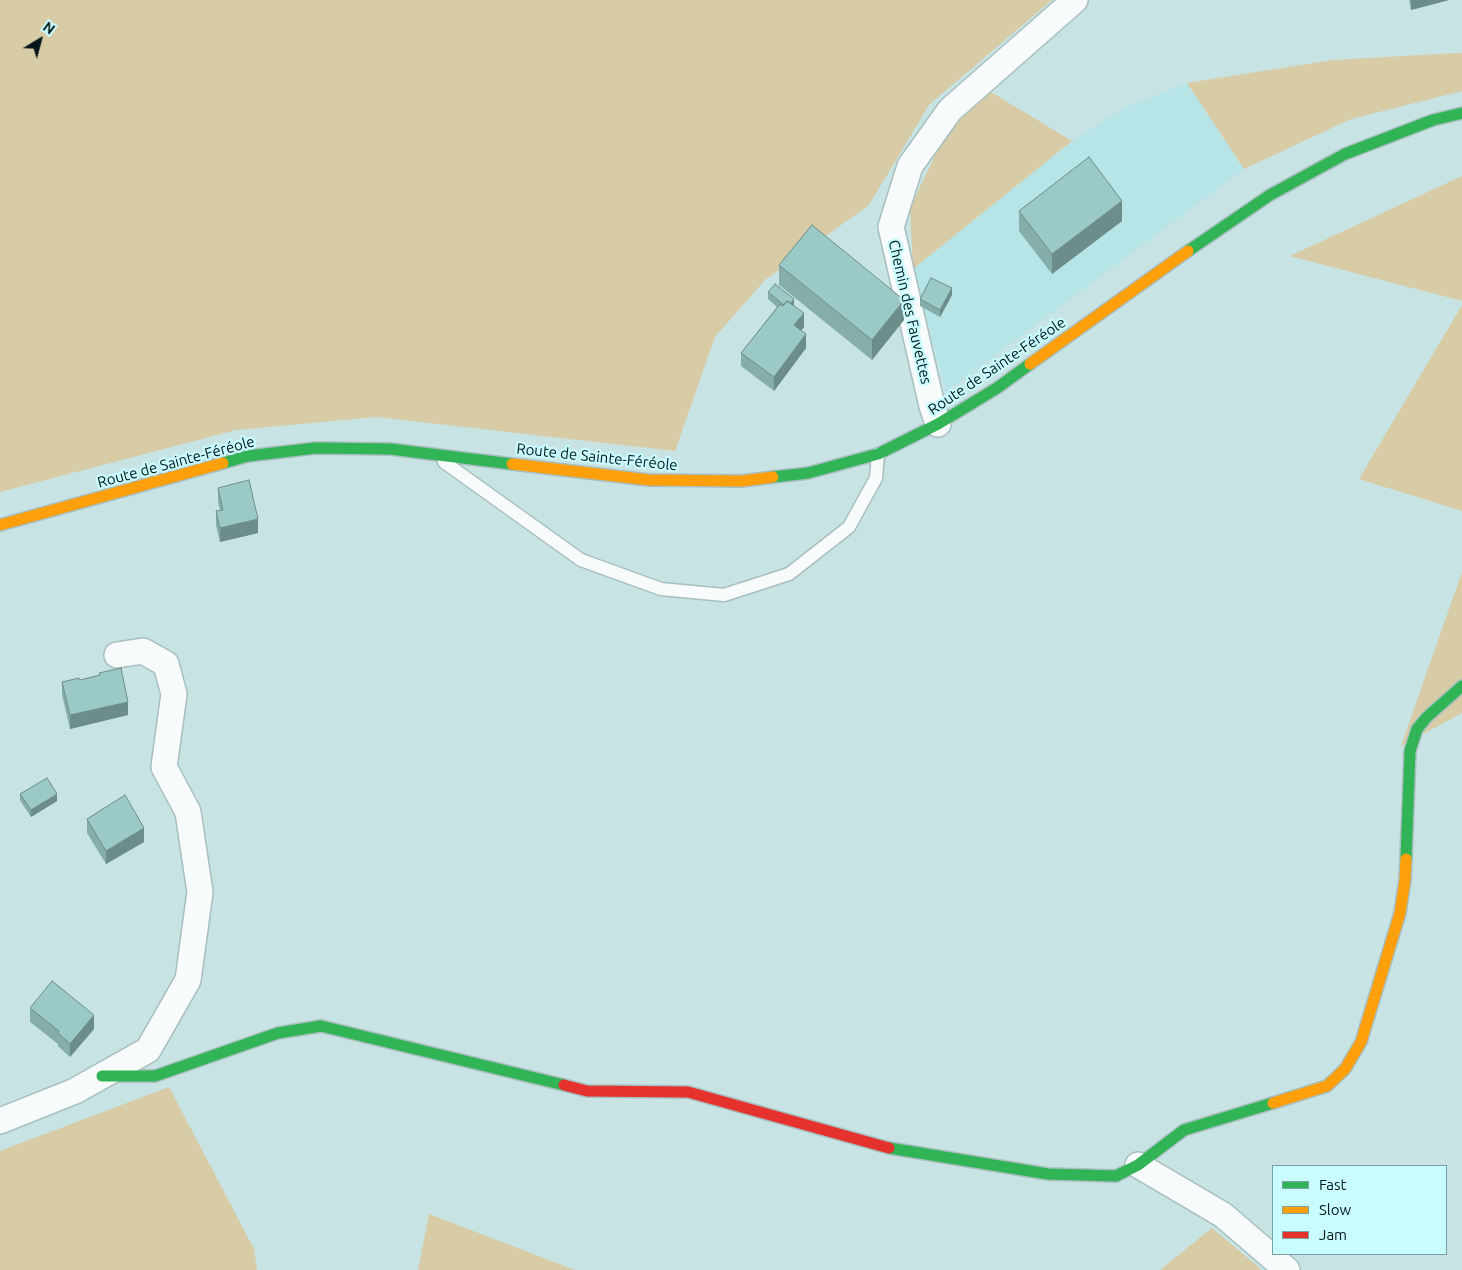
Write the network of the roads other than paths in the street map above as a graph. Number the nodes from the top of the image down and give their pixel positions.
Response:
1 (1075, 0) edge
2 (1462, 114) edge
3 (938, 424) junction
4 (878, 454) junction
5 (434, 455) junction
6 (0, 526) edge
7 (117, 655) dead end
8 (1462, 686) edge
9 (102, 1076) junction
10 (0, 1121) edge
11 (1138, 1165) junction
12 (1287, 1270) edge

1 - 3 street, Chemin des Fauvettes
2 - 3 street, Route de Sainte-Féréole
3 - 4 street, Route de Sainte-Féréole
4 - 5 street, Route de Sainte-Féréole
4 - 5 lane
5 - 6 street, Route de Sainte-Féréole
7 - 9 street
8 - 11 street
9 - 10 street
9 - 11 street
11 - 12 street

